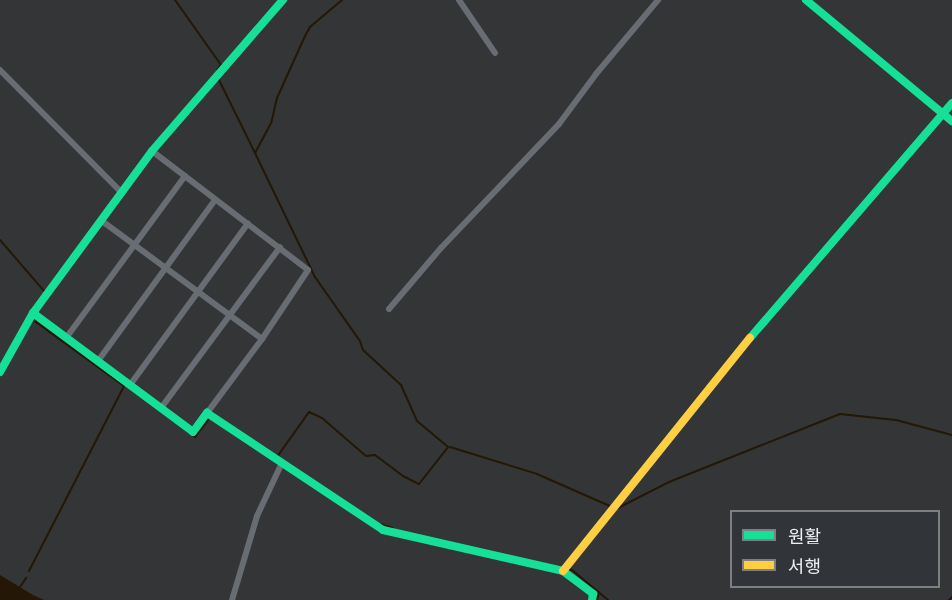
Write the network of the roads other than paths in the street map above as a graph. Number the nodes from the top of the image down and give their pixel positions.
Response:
1 (283, 0) edge
2 (459, 0) edge
3 (658, 0) edge
4 (806, 0) edge
5 (495, 53) dead end
6 (0, 70) edge
7 (952, 103) edge
8 (943, 114) junction
9 (952, 121) edge
10 (152, 151) junction
11 (184, 176) junction
12 (121, 192) junction
13 (215, 200) junction
14 (102, 220) junction
15 (248, 223) junction
16 (135, 245) junction
17 (280, 247) junction
18 (166, 268) junction
19 (197, 292) junction
20 (389, 309) dead end
21 (33, 313) junction
22 (229, 315) junction
23 (66, 338) junction
24 (262, 339) junction
25 (99, 361) junction
26 (0, 372) edge
27 (130, 384) junction
28 (161, 408) junction
29 (207, 413) junction
30 (281, 465) junction
31 (563, 571) junction
32 (232, 600) edge
33 (592, 600) edge

1 - 10 street
2 - 5 street
3 - 20 street
4 - 8 street
6 - 12 street
7 - 8 street
8 - 9 street
8 - 31 street
10 - 11 street
10 - 12 street
11 - 13 street
11 - 16 street
12 - 14 street
13 - 15 street
13 - 18 street
14 - 16 street
14 - 21 street
15 - 17 street
15 - 19 street
16 - 18 street
16 - 23 street
17 - 22 street
17 - 24 street
18 - 19 street
18 - 25 street
19 - 22 street
19 - 27 street
21 - 23 street
21 - 26 street
22 - 24 street
22 - 28 street
23 - 25 street
24 - 29 street
25 - 27 street
27 - 28 street
28 - 29 street
29 - 30 street
30 - 31 street
30 - 32 street
31 - 33 street

